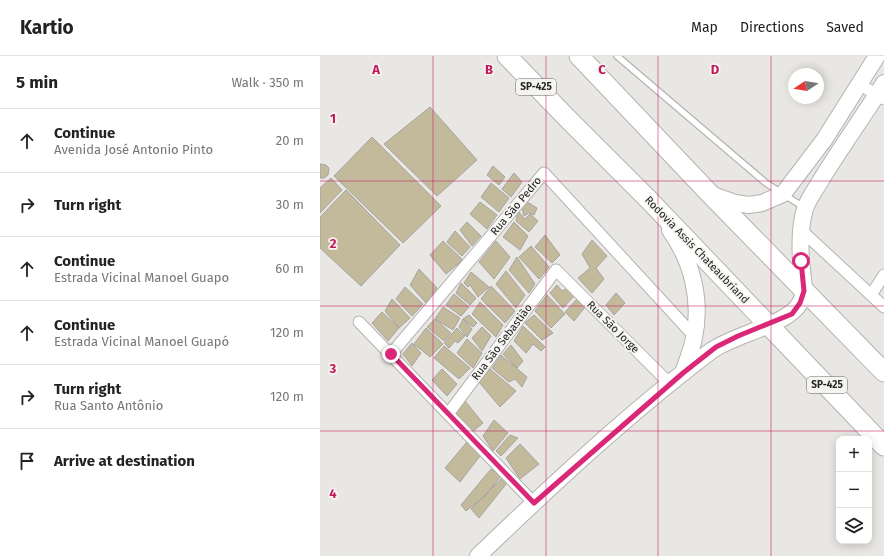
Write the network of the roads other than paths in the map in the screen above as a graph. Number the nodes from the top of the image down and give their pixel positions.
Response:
1 (507, 56) edge
2 (580, 56) edge
3 (617, 56) edge
4 (877, 56) edge
5 (859, 84) junction
6 (882, 92) edge
7 (710, 194) junction
8 (783, 194) junction
9 (649, 200) junction
10 (805, 208) junction
11 (801, 230) junction
12 (556, 270) joint
13 (884, 275) edge
14 (804, 291) junction
15 (871, 295) junction
16 (884, 307) edge
17 (359, 322) dead end
18 (769, 325) junction
19 (694, 337) junction
20 (391, 354) junction
21 (884, 372) edge
22 (683, 373) junction
23 (670, 384) junction
24 (448, 414) junction
25 (884, 446) edge
26 (534, 503) junction
27 (478, 556) edge

1 - 9 highway, Rodovia Assis Chateaubriand / SP-425
2 - 7 highway
3 - 8 lane
4 - 5 main road
5 - 6 street
5 - 8 main road
6 - 10 main road
7 - 8 main road
7 - 14 highway
8 - 10 lane
9 - 18 highway, Rodovia Assis Chateaubriand / SP-425
9 - 19 main road
10 - 11 main road
11 - 14 main road
11 - 15 street
12 - 23 street, Rua São Jorge
12 - 24 street, Rua São Sebastião
13 - 15 street
14 - 18 main road
14 - 21 highway
15 - 16 street
17 - 20 street
18 - 22 main road
18 - 25 highway, Rodovia Assis Chateaubriand / SP-425
19 - 20 street, Rua São Pedro
19 - 22 main road
20 - 24 street
22 - 23 main road
23 - 26 main road
24 - 26 street
26 - 27 main road

